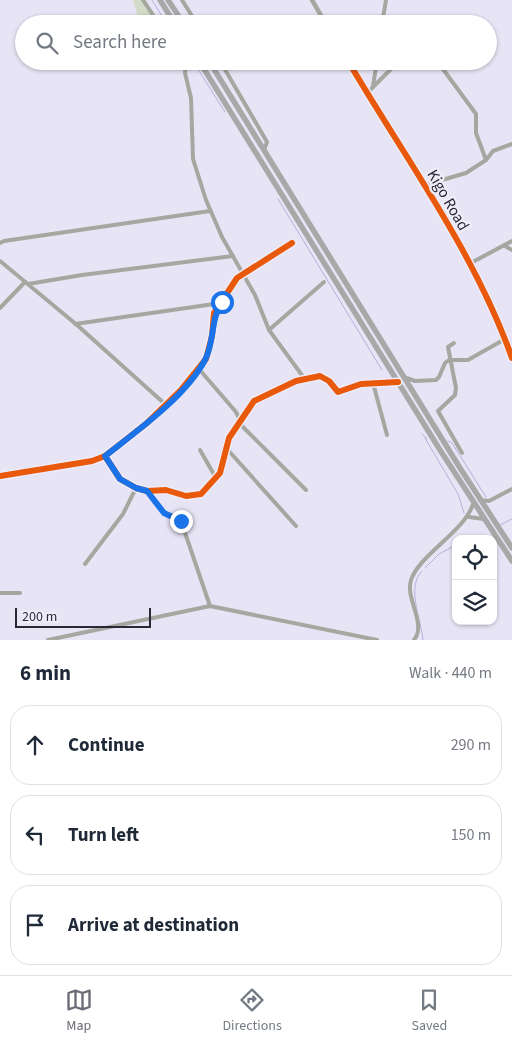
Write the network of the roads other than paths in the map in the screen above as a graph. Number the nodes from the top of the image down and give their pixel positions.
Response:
1 (143, 0) edge
2 (160, 0) edge
3 (168, 0) edge
4 (182, 0) edge
5 (312, 0) edge
6 (386, 0) edge
7 (152, 15) edge
8 (169, 15) edge
9 (178, 15) edge
10 (191, 15) edge
11 (321, 15) edge
12 (384, 15) edge
13 (185, 70) edge
14 (205, 70) edge
15 (214, 70) edge
16 (225, 70) edge
17 (353, 70) edge
18 (376, 70) edge
19 (390, 70) edge
20 (444, 70) edge
21 (373, 88) junction
22 (367, 93) junction
23 (512, 144) edge
24 (264, 151) junction
25 (486, 160) junction
26 (425, 185) junction
27 (210, 211) junction
28 (512, 241) edge
29 (0, 243) edge
30 (292, 243) dead end
31 (505, 246) junction
32 (512, 250) edge
33 (233, 256) junction
34 (0, 261) edge
35 (469, 264) junction
36 (242, 273) junction
37 (324, 282) dead end
38 (26, 283) junction
39 (221, 303) junction
40 (0, 308) edge
41 (75, 324) junction
42 (269, 330) junction
43 (505, 339) junction
44 (454, 343) dead end
45 (512, 358) edge
46 (451, 359) junction
47 (199, 369) junction
48 (392, 372) junction
49 (402, 376) junction
50 (304, 378) junction
51 (415, 381) junction
52 (386, 382) junction
53 (398, 382) junction
54 (372, 383) junction
55 (414, 394) junction
56 (166, 405) junction
57 (240, 423) junction
58 (387, 435) dead end
59 (226, 449) junction
60 (200, 450) dead end
61 (462, 453) dead end
62 (105, 456) junction
63 (0, 476) edge
64 (216, 478) junction
65 (136, 488) junction
66 (512, 489) edge
67 (306, 490) dead end
68 (147, 491) junction
69 (480, 500) junction
70 (489, 501) junction
71 (473, 504) junction
72 (486, 509) junction
73 (469, 516) junction
74 (484, 519) junction
75 (296, 526) dead end
76 (512, 548) edge
77 (512, 561) edge
78 (84, 564) dead end
79 (20, 592) dead end
80 (0, 593) edge
81 (210, 606) junction
82 (58, 639) edge
83 (48, 640) edge
84 (377, 640) edge
85 (414, 640) edge

1 - 7 street
2 - 8 highway
3 - 9 highway
4 - 10 street
5 - 11 street
6 - 12 street
13 - 27 street
14 - 48 highway
15 - 24 highway
16 - 24 street
17 - 22 street, Kigo Road
18 - 21 street
19 - 21 street
20 - 25 street
21 - 22 street
22 - 26 street, Kigo Road
23 - 25 street
24 - 49 highway
25 - 26 street
26 - 35 street, Kigo Road
27 - 29 street
27 - 33 street
28 - 31 street
30 - 36 street
31 - 32 street
31 - 35 street
33 - 36 street
33 - 38 street
34 - 38 street
35 - 43 street, Kigo Road
36 - 39 street
36 - 42 street
37 - 42 street
38 - 40 street
38 - 41 street
39 - 41 street
39 - 47 street
41 - 56 street
42 - 50 street
43 - 45 street, Kigo Road
43 - 46 street
44 - 46 street
46 - 51 street
46 - 61 street
47 - 56 street
47 - 57 street
48 - 52 street
48 - 53 highway
49 - 51 street
49 - 55 highway
50 - 54 street
50 - 57 street
51 - 55 street
52 - 53 street
52 - 54 street
53 - 71 highway
54 - 58 street
55 - 69 highway
56 - 62 street
57 - 59 street
57 - 67 street
59 - 64 street
59 - 75 street
60 - 64 street
62 - 63 street
62 - 65 street
64 - 68 street
65 - 68 street
65 - 78 street
66 - 70 street
68 - 81 street
69 - 70 street
69 - 72 highway
70 - 72 street
71 - 73 street
71 - 74 highway
72 - 76 highway
73 - 74 street
73 - 85 street
74 - 77 highway
79 - 80 street
81 - 82 street
81 - 84 street
82 - 83 street

